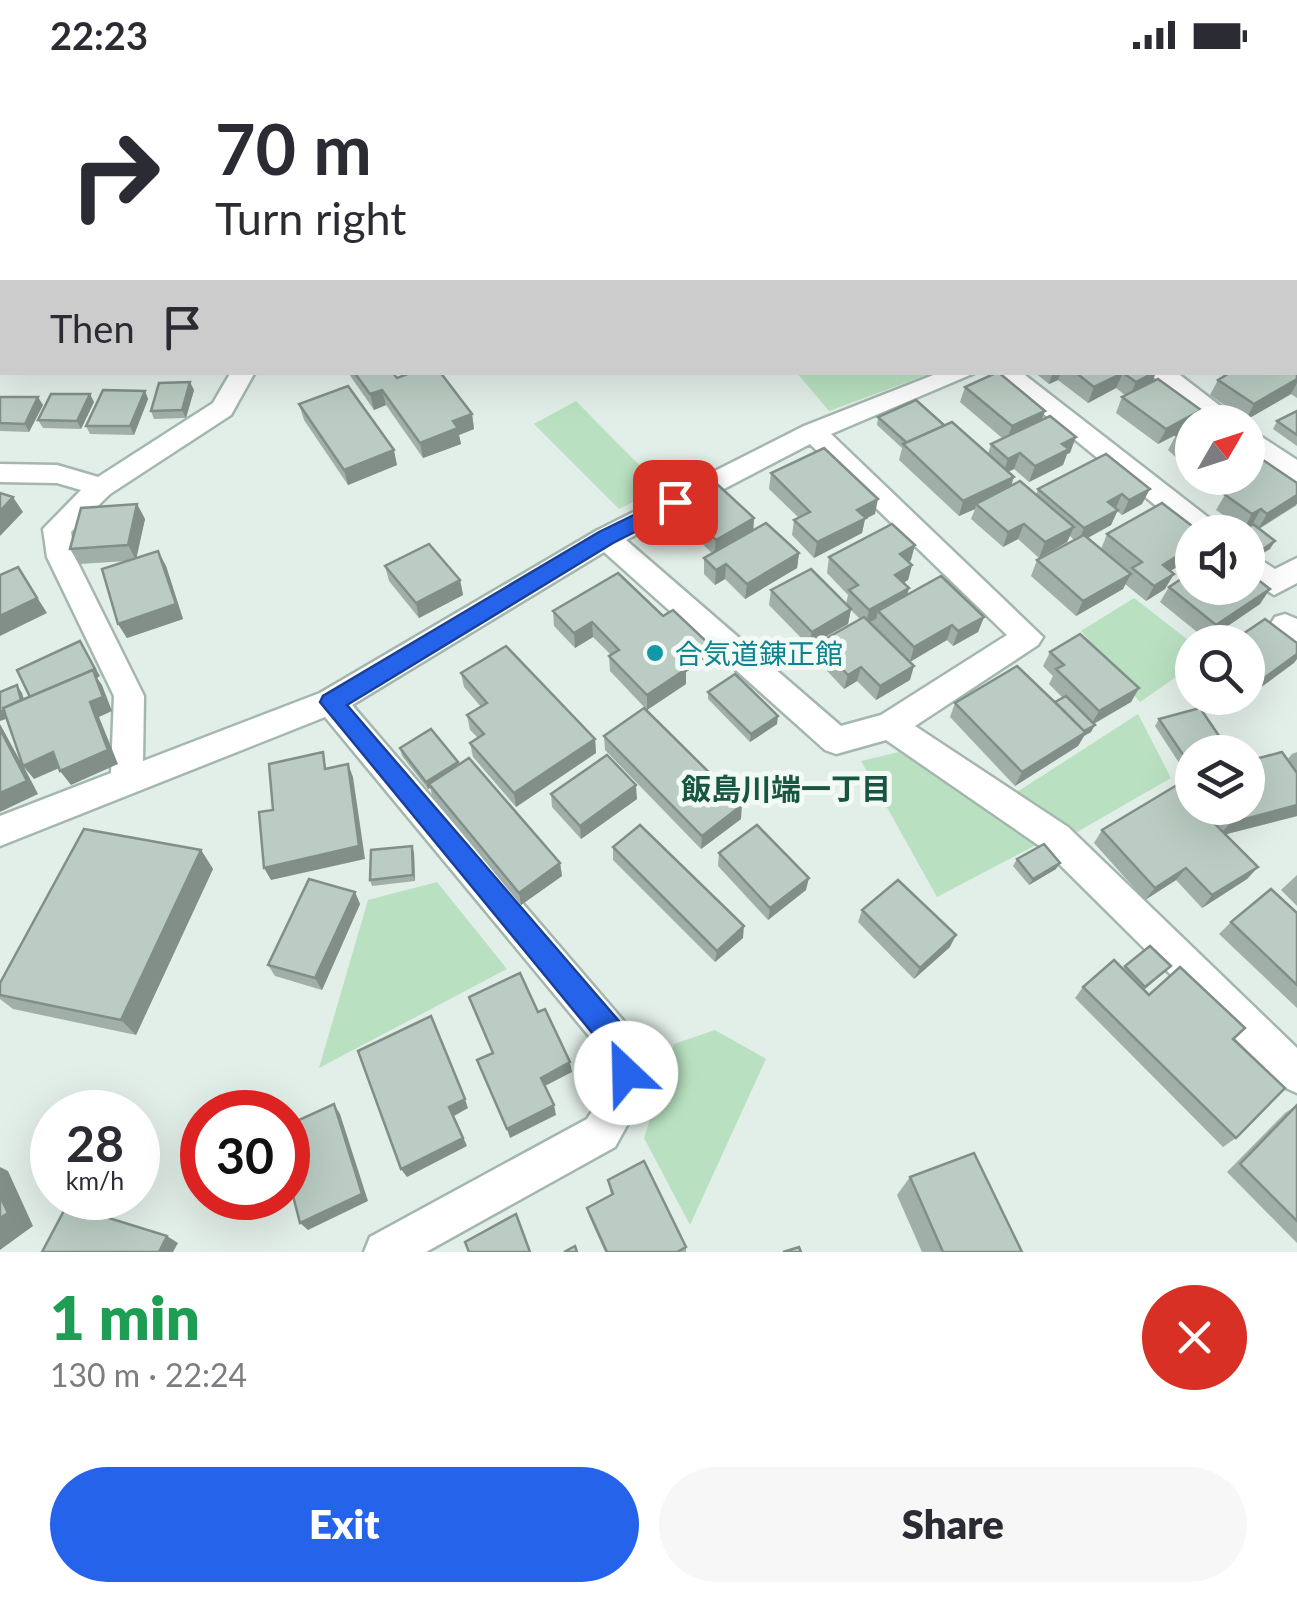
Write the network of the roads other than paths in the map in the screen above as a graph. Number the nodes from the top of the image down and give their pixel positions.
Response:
1 (240, 375) edge
2 (957, 375) edge
3 (1008, 375) edge
4 (1163, 375) edge
5 (1205, 405) edge
6 (813, 432) junction
7 (1265, 449) edge
8 (0, 473) edge
9 (1297, 473) edge
10 (100, 487) junction
11 (1186, 515) edge
12 (606, 538) junction
13 (1297, 569) edge
14 (1265, 577) edge
15 (331, 702) junction
16 (890, 726) junction
17 (127, 780) junction
18 (0, 831) edge
19 (1297, 1074) edge
20 (385, 1252) edge

1 - 10 street
2 - 6 street
3 - 11 street
4 - 5 street
6 - 12 street
6 - 16 street
7 - 9 street
8 - 10 street
10 - 17 street
12 - 15 street
12 - 16 street
13 - 14 street
15 - 17 street
15 - 20 street
16 - 19 street
17 - 18 street

